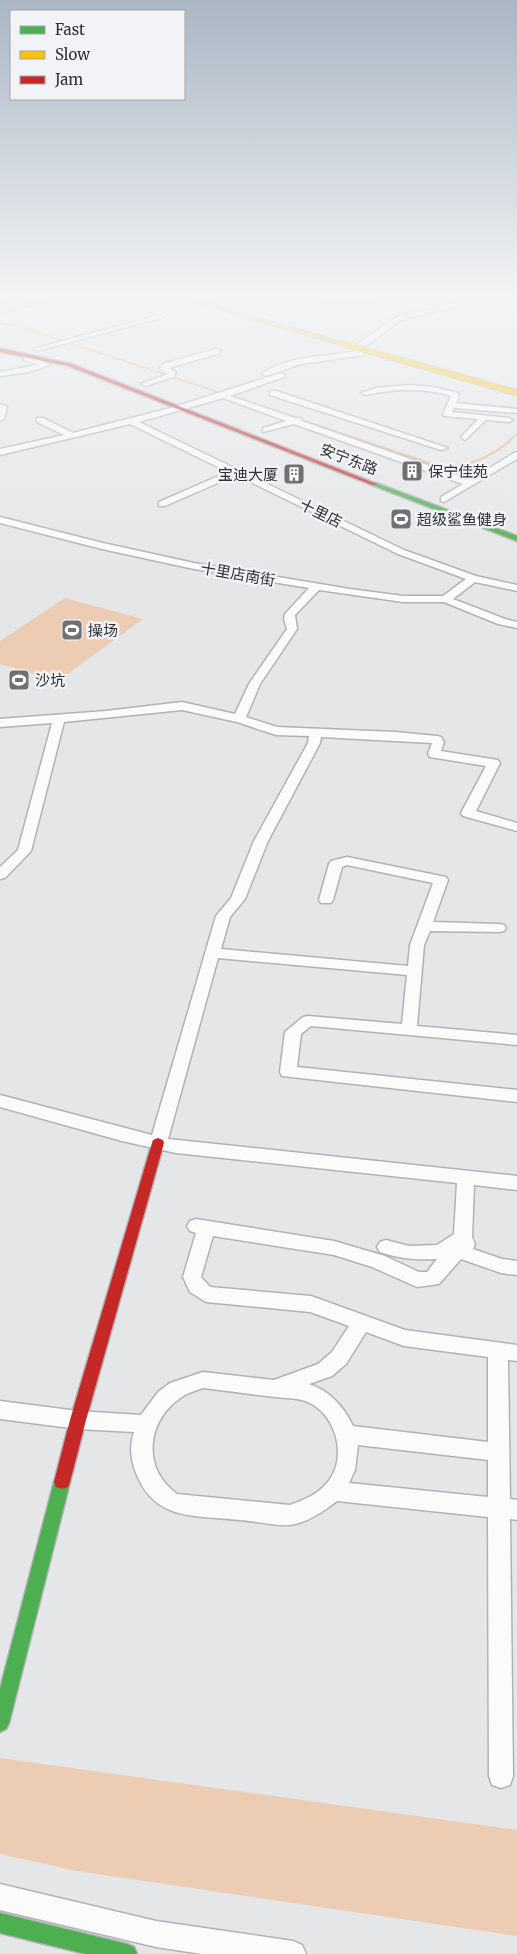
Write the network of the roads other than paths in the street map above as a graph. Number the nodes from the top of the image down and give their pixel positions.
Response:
1 (126, 388) edge
2 (156, 388) edge
3 (243, 388) edge
4 (394, 388) edge
5 (432, 388) edge
6 (500, 388) edge
7 (237, 390) joint
8 (272, 393) dead end
9 (365, 393) dead end
10 (517, 393) edge
11 (224, 395) junction
12 (195, 403) junction
13 (453, 405) junction
14 (336, 407) dead end
15 (176, 408) junction
16 (326, 410) junction
17 (517, 411) edge
18 (484, 418) junction
19 (40, 420) dead end
20 (298, 420) junction
21 (509, 420) dead end
22 (132, 422) junction
23 (266, 430) junction
24 (73, 436) junction
25 (465, 437) dead end
26 (444, 448) dead end
27 (0, 452) edge
28 (517, 455) edge
29 (236, 472) junction
30 (470, 483) junction
31 (444, 499) junction
32 (162, 504) dead end
33 (0, 520) edge
34 (517, 527) edge
35 (517, 539) edge
36 (473, 578) junction
37 (316, 587) junction
38 (517, 588) edge
39 (445, 599) junction
40 (517, 625) edge
41 (240, 718) junction
42 (59, 719) junction
43 (0, 723) edge
44 (316, 733) junction
45 (517, 827) edge
46 (0, 875) edge
47 (326, 900) dead end
48 (424, 926) junction
49 (499, 928) dead end
50 (212, 953) junction
51 (415, 971) junction
52 (409, 1029) junction
53 (517, 1040) edge
54 (517, 1096) edge
55 (0, 1101) edge
56 (158, 1143) junction
57 (466, 1178) junction
58 (517, 1183) edge
59 (461, 1244) junction
60 (386, 1247) dead end
61 (517, 1268) edge
62 (362, 1323) junction
63 (508, 1352) edge
64 (275, 1389) junction
65 (0, 1410) edge
66 (78, 1420) junction
67 (145, 1424) junction
68 (345, 1434) junction
69 (499, 1452) junction
70 (334, 1491) junction
71 (508, 1509) edge
72 (0, 1724) edge
73 (501, 1776) dead end
74 (0, 1897) edge
75 (0, 1923) edge
76 (127, 1954) edge
77 (293, 1954) edge

1 - 15 main road, 安宁东路
2 - 12 main road, 安宁东路
3 - 7 street
4 - 9 street
5 - 13 street
6 - 10 main road, bridge
7 - 11 street
8 - 16 street
11 - 12 street
11 - 20 street
12 - 15 street
12 - 23 main road, 安宁东路
13 - 17 street
13 - 18 street
14 - 16 street
15 - 22 street
15 - 35 main road, 安宁东路
16 - 20 street
16 - 26 street
18 - 21 street
18 - 25 street
19 - 24 street
20 - 23 street
20 - 30 street
22 - 24 street
22 - 29 street, 十里店
23 - 31 main road, 安宁东路
24 - 27 street
28 - 30 street
29 - 32 street
29 - 36 street, 十里店
30 - 31 street
31 - 34 main road, 安宁东路
33 - 37 street, 十里店南街
36 - 38 street, 十里店
36 - 39 street
37 - 39 street, 十里店南街
37 - 41 street
39 - 40 street
41 - 42 street
41 - 44 street
42 - 43 street
42 - 46 street
44 - 45 street
44 - 50 street
47 - 48 street
48 - 49 street
48 - 51 street
50 - 51 street
50 - 56 street
51 - 52 street
52 - 53 street
52 - 54 street
55 - 56 street
56 - 57 street
56 - 66 main road
57 - 58 street
57 - 59 street
59 - 60 street
59 - 61 street
59 - 62 street
62 - 63 street
62 - 64 street
63 - 69 street
64 - 67 street
64 - 68 street
65 - 66 street
66 - 67 street
66 - 72 main road
67 - 70 street
68 - 69 street
68 - 70 street
69 - 71 street
70 - 71 street
71 - 73 street
74 - 77 street
75 - 76 main road

